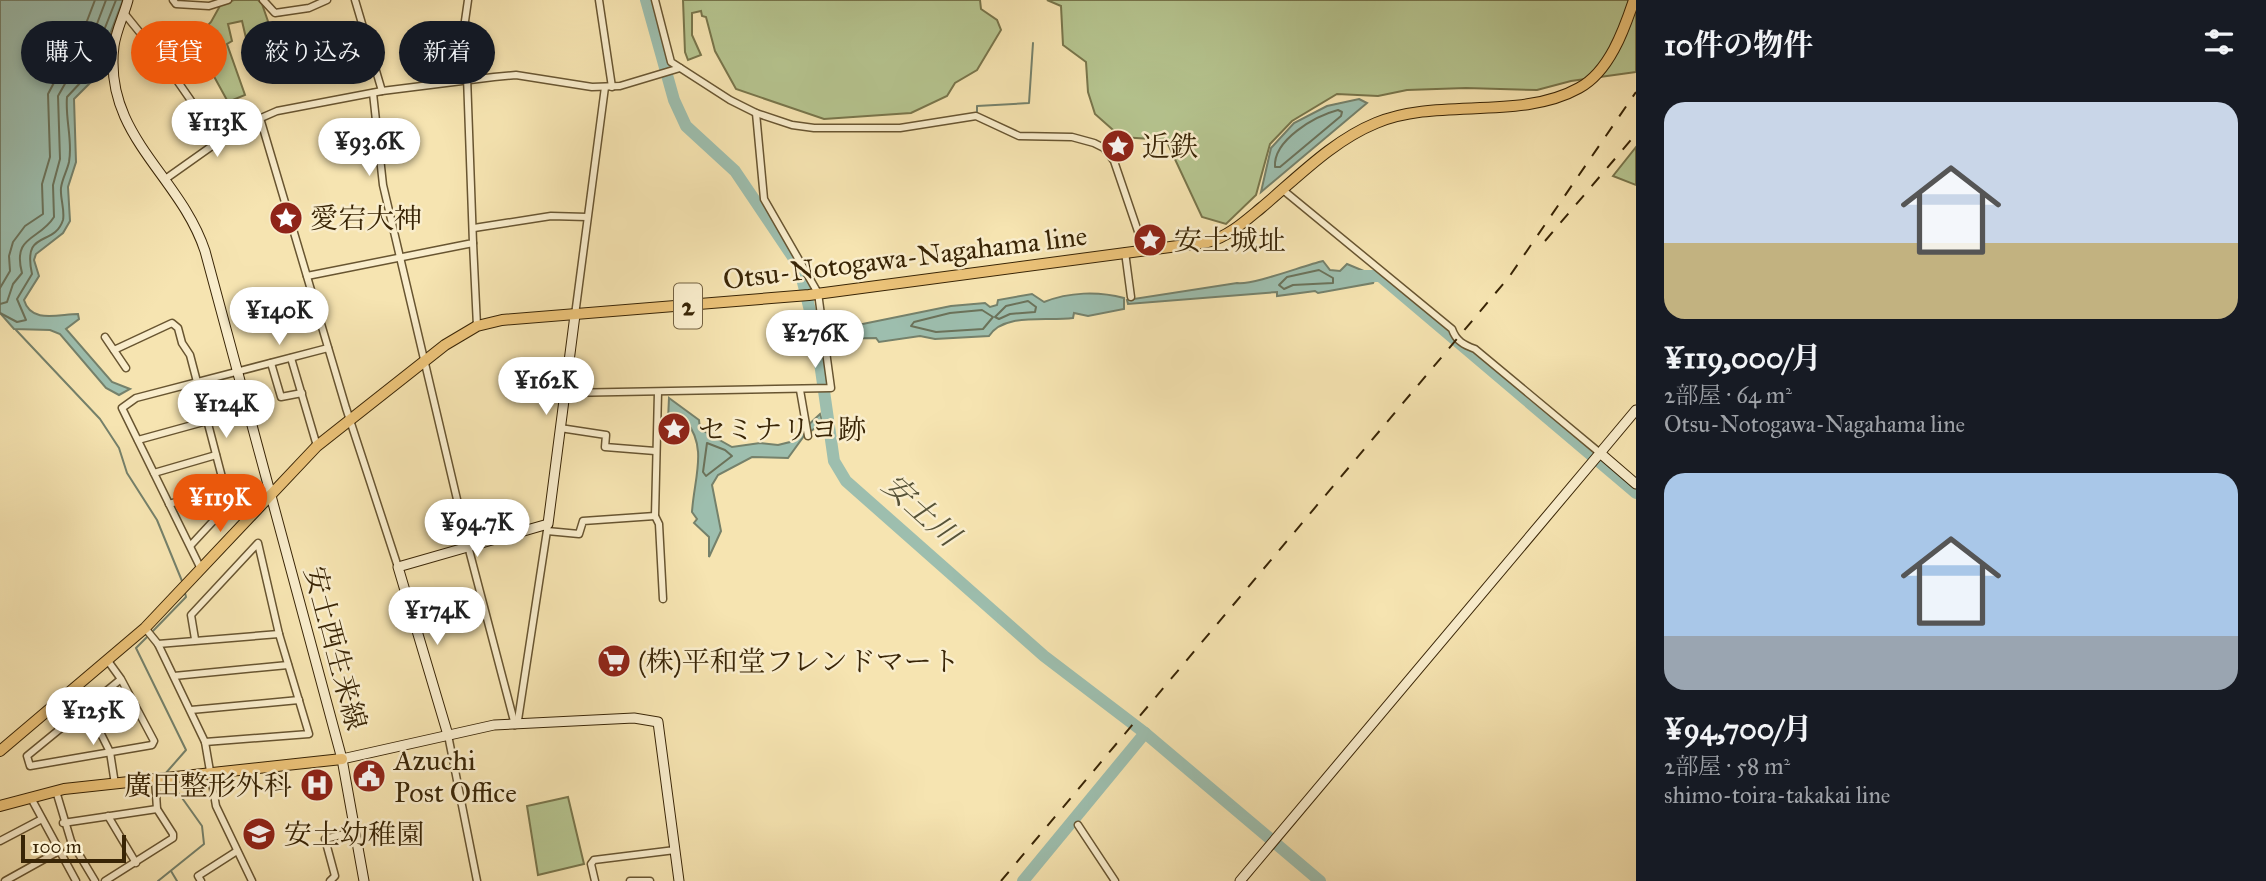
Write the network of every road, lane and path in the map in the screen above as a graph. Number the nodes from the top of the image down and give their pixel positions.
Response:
1 (128, 0) edge
2 (173, 0) edge
3 (228, 0) edge
4 (263, 0) edge
5 (327, 0) edge
6 (355, 0) edge
7 (468, 0) edge
8 (599, 0) edge
9 (655, 0) edge
10 (1634, 0) edge
11 (124, 13) junction
12 (465, 21) edge
13 (677, 70) junction
14 (495, 77) edge
15 (432, 84) edge
16 (468, 84) edge
17 (608, 87) junction
18 (382, 91) junction
19 (373, 93) junction
20 (756, 113) junction
21 (260, 118) junction
22 (219, 141) junction
23 (164, 180) junction
24 (1283, 190) junction
25 (587, 217) junction
26 (474, 228) junction
27 (473, 243) junction
28 (1144, 249) junction
29 (1125, 252) junction
30 (401, 257) junction
31 (307, 276) junction
32 (809, 294) junction
33 (1130, 298) dead end
34 (575, 315) junction
35 (477, 326) junction
36 (105, 337) dead end
37 (328, 348) junction
38 (114, 350) junction
39 (291, 358) junction
40 (426, 360) junction
41 (271, 363) junction
42 (126, 368) dead end
43 (236, 372) junction
44 (196, 382) junction
45 (800, 390) junction
46 (658, 392) junction
47 (302, 393) junction
48 (564, 393) junction
49 (1636, 410) edge
50 (350, 419) junction
51 (207, 421) junction
52 (560, 428) junction
53 (808, 436) dead end
54 (138, 440) junction
55 (317, 446) junction
56 (655, 451) junction
57 (1600, 453) junction
58 (216, 454) junction
59 (154, 473) junction
60 (1636, 484) edge
61 (225, 488) junction
62 (271, 495) junction
63 (169, 504) junction
64 (655, 516) junction
65 (548, 528) junction
66 (191, 545) junction
67 (468, 546) junction
68 (398, 567) junction
69 (201, 569) junction
70 (663, 599) dead end
71 (145, 628) junction
72 (279, 634) junction
73 (195, 639) junction
74 (158, 644) junction
75 (108, 662) junction
76 (288, 665) junction
77 (174, 676) junction
78 (121, 678) junction
79 (299, 700) junction
80 (87, 706) junction
81 (191, 710) junction
82 (514, 725) junction
83 (447, 735) junction
84 (205, 742) junction
85 (0, 751) edge
86 (110, 752) junction
87 (342, 759) junction
88 (212, 773) junction
89 (155, 779) junction
90 (115, 784) junction
91 (56, 791) junction
92 (31, 798) junction
93 (0, 806) edge
94 (157, 809) junction
95 (108, 816) junction
96 (41, 819) junction
97 (63, 823) junction
98 (1078, 825) dead end
99 (356, 831) junction
100 (0, 841) edge
101 (237, 850) junction
102 (675, 850) junction
103 (59, 851) junction
104 (136, 863) junction
105 (5, 881) edge
106 (76, 881) edge
107 (95, 881) edge
108 (105, 881) edge
109 (201, 881) edge
110 (252, 881) edge
111 (330, 881) edge
112 (364, 881) edge
113 (477, 881) edge
114 (595, 881) edge
115 (630, 881) edge
116 (650, 881) edge
117 (679, 881) edge
118 (1115, 881) edge
119 (1240, 881) edge

1 - 11 main road, 安土西生来線
2 - 3 street
4 - 5 street
6 - 18 street
7 - 12 street
8 - 17 street
9 - 13 street
10 - 24 main road, Otsu-Notogawa-Nagahama line / 2
11 - 22 street
11 - 23 main road, 安土西生来線
13 - 17 street
13 - 20 street
14 - 17 street
15 - 18 street
16 - 26 street
17 - 25 street
18 - 19 street
19 - 21 street
19 - 30 street
20 - 28 street
20 - 32 street
21 - 22 street
21 - 31 street
22 - 23 street
23 - 43 main road, 安土西生来線
24 - 28 main road, Otsu-Notogawa-Nagahama line / 2
24 - 57 street
25 - 26 street
25 - 34 street
26 - 27 street
27 - 30 street
27 - 35 street
28 - 29 main road, Otsu-Notogawa-Nagahama line / 2
29 - 32 main road, Otsu-Notogawa-Nagahama line / 2
29 - 33 street
30 - 31 street
30 - 40 street
31 - 37 street
32 - 34 main road, Otsu-Notogawa-Nagahama line / 2
32 - 45 street
34 - 35 main road, Otsu-Notogawa-Nagahama line / 2
34 - 48 main road
35 - 40 main road, Otsu-Notogawa-Nagahama line / 2
36 - 38 street
37 - 39 street
37 - 50 street
38 - 42 street
38 - 44 street
39 - 41 street
39 - 47 street
40 - 50 main road, Otsu-Notogawa-Nagahama line / 2
40 - 67 street
41 - 43 street
41 - 47 street
43 - 44 street
43 - 62 main road, 安土西生来線
44 - 51 street
44 - 54 street
45 - 46 street
45 - 53 street
46 - 48 street
46 - 56 street
47 - 55 street
48 - 52 main road
49 - 57 main road
50 - 55 main road, Otsu-Notogawa-Nagahama line / 2
50 - 68 street
51 - 54 street
51 - 58 street
52 - 56 street
52 - 65 main road
54 - 59 street
55 - 62 main road, Otsu-Notogawa-Nagahama line / 2
56 - 64 street
57 - 60 main road
57 - 119 main road
58 - 59 street
58 - 61 street
59 - 63 street
61 - 63 street
61 - 66 street
62 - 69 main road, Otsu-Notogawa-Nagahama line / 2
62 - 87 main road, 安土西生来線
63 - 66 street
64 - 65 street
64 - 70 street
65 - 67 main road
65 - 82 street
66 - 69 street
67 - 68 main road
67 - 82 street
68 - 83 main road
69 - 71 main road, Otsu-Notogawa-Nagahama line / 2
71 - 74 street
71 - 75 main road, Otsu-Notogawa-Nagahama line / 2
72 - 73 street
72 - 73 street
72 - 76 street
73 - 74 street
74 - 77 street
75 - 78 street
75 - 85 main road, Otsu-Notogawa-Nagahama line / 2
76 - 77 street
76 - 79 street
77 - 81 street
78 - 80 street
78 - 86 street
79 - 81 street
79 - 84 street
80 - 86 street
80 - 86 street
81 - 84 street
82 - 83 main road
82 - 102 main road
83 - 87 main road
83 - 113 street
84 - 88 street
86 - 90 street
87 - 88 main road
87 - 99 main road, 安土西生来線
88 - 89 main road
88 - 101 street
89 - 90 main road
89 - 94 street
90 - 91 main road
91 - 92 main road
91 - 97 street
92 - 93 main road
92 - 96 street
94 - 95 street
94 - 104 street
95 - 97 street
95 - 104 street
96 - 100 street
96 - 103 street
97 - 107 street
98 - 118 street
99 - 111 street
99 - 112 main road, 安土西生来線
101 - 109 street
101 - 110 street
102 - 114 street
102 - 117 main road
103 - 105 street
103 - 106 street
104 - 108 street
115 - 116 street

